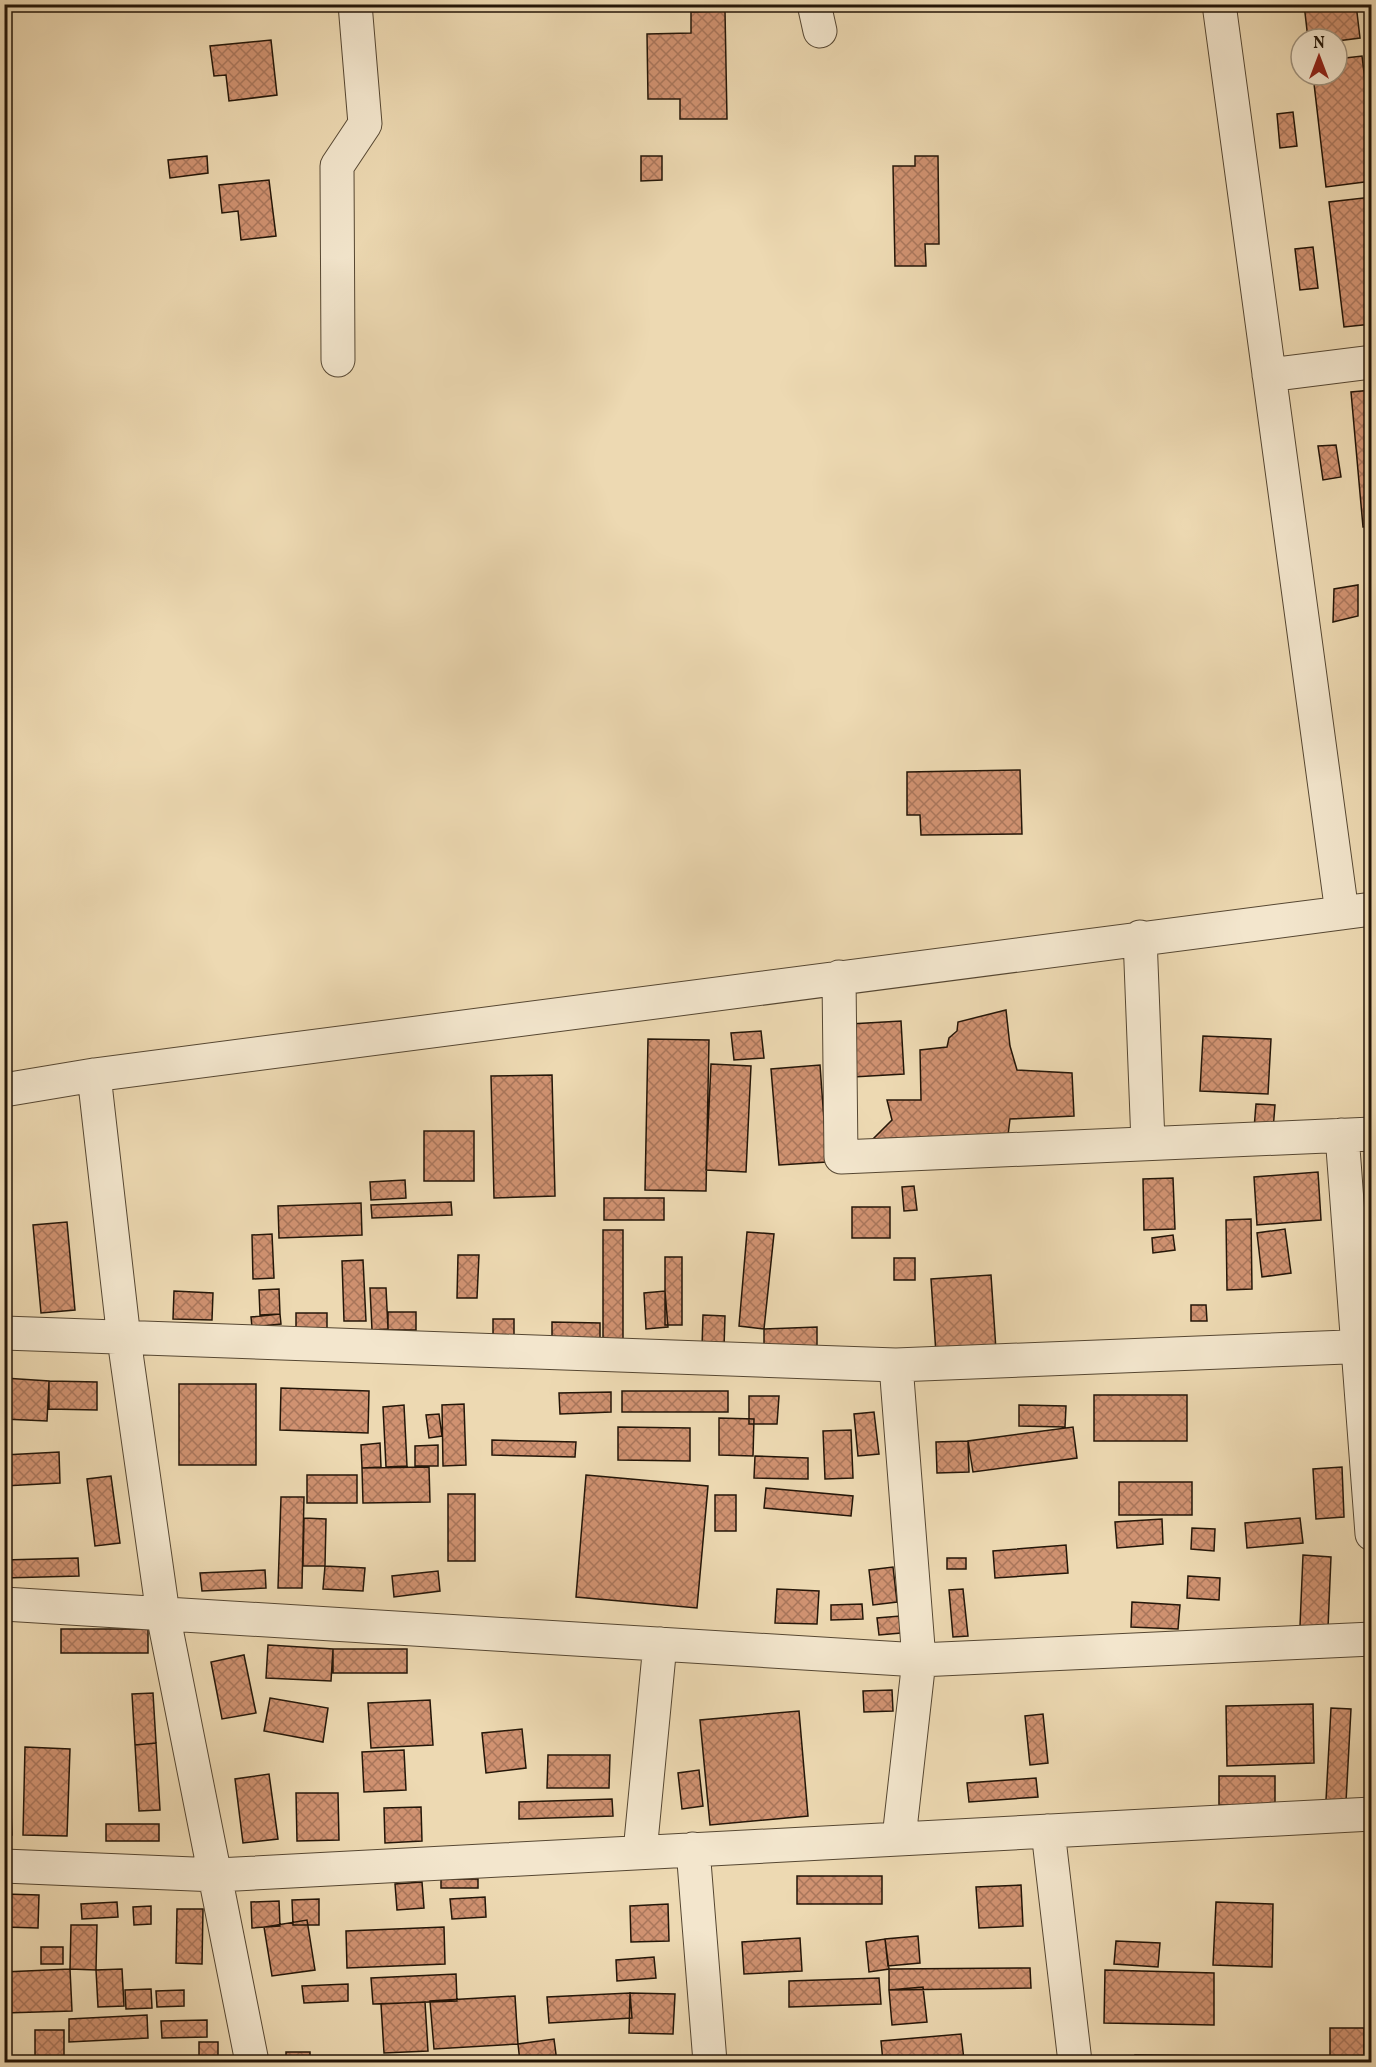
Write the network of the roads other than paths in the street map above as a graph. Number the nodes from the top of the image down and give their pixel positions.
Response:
1 (355, 4) edge
2 (1219, 4) edge
3 (338, 360) dead end
4 (1371, 362) edge
5 (1269, 375) junction
6 (1357, 911) edge
7 (1140, 938) junction
8 (840, 977) junction
9 (94, 1076) junction
10 (4, 1090) edge
11 (1357, 1134) edge
12 (1148, 1143) junction
13 (4, 1333) edge
14 (124, 1339) junction
15 (1365, 1346) edge
16 (896, 1365) junction
17 (1371, 1533) edge
18 (4, 1604) edge
19 (163, 1614) junction
20 (1371, 1639) edge
21 (660, 1644) junction
22 (919, 1660) junction
23 (1371, 1814) edge
24 (1048, 1831) junction
25 (898, 1838) junction
26 (693, 1849) junction
27 (640, 1852) junction
28 (4, 1866) edge
29 (217, 1875) junction
30 (252, 2062) edge
31 (710, 2062) edge
32 (1076, 2062) edge

1 - 3 street
2 - 5 street
4 - 5 street
5 - 6 street
6 - 7 street
7 - 8 street
7 - 12 street
8 - 9 street
8 - 12 street
9 - 10 street
9 - 14 street
11 - 12 street
11 - 15 street
13 - 14 street
14 - 16 street
14 - 19 street
15 - 16 street
15 - 17 street
16 - 22 street
18 - 19 street
19 - 21 street
19 - 29 street
20 - 22 street
21 - 22 street
21 - 27 street
22 - 25 street
23 - 24 street
24 - 25 street
24 - 32 street
25 - 26 street
26 - 27 street
26 - 31 street
27 - 29 street
28 - 29 street
29 - 30 street

